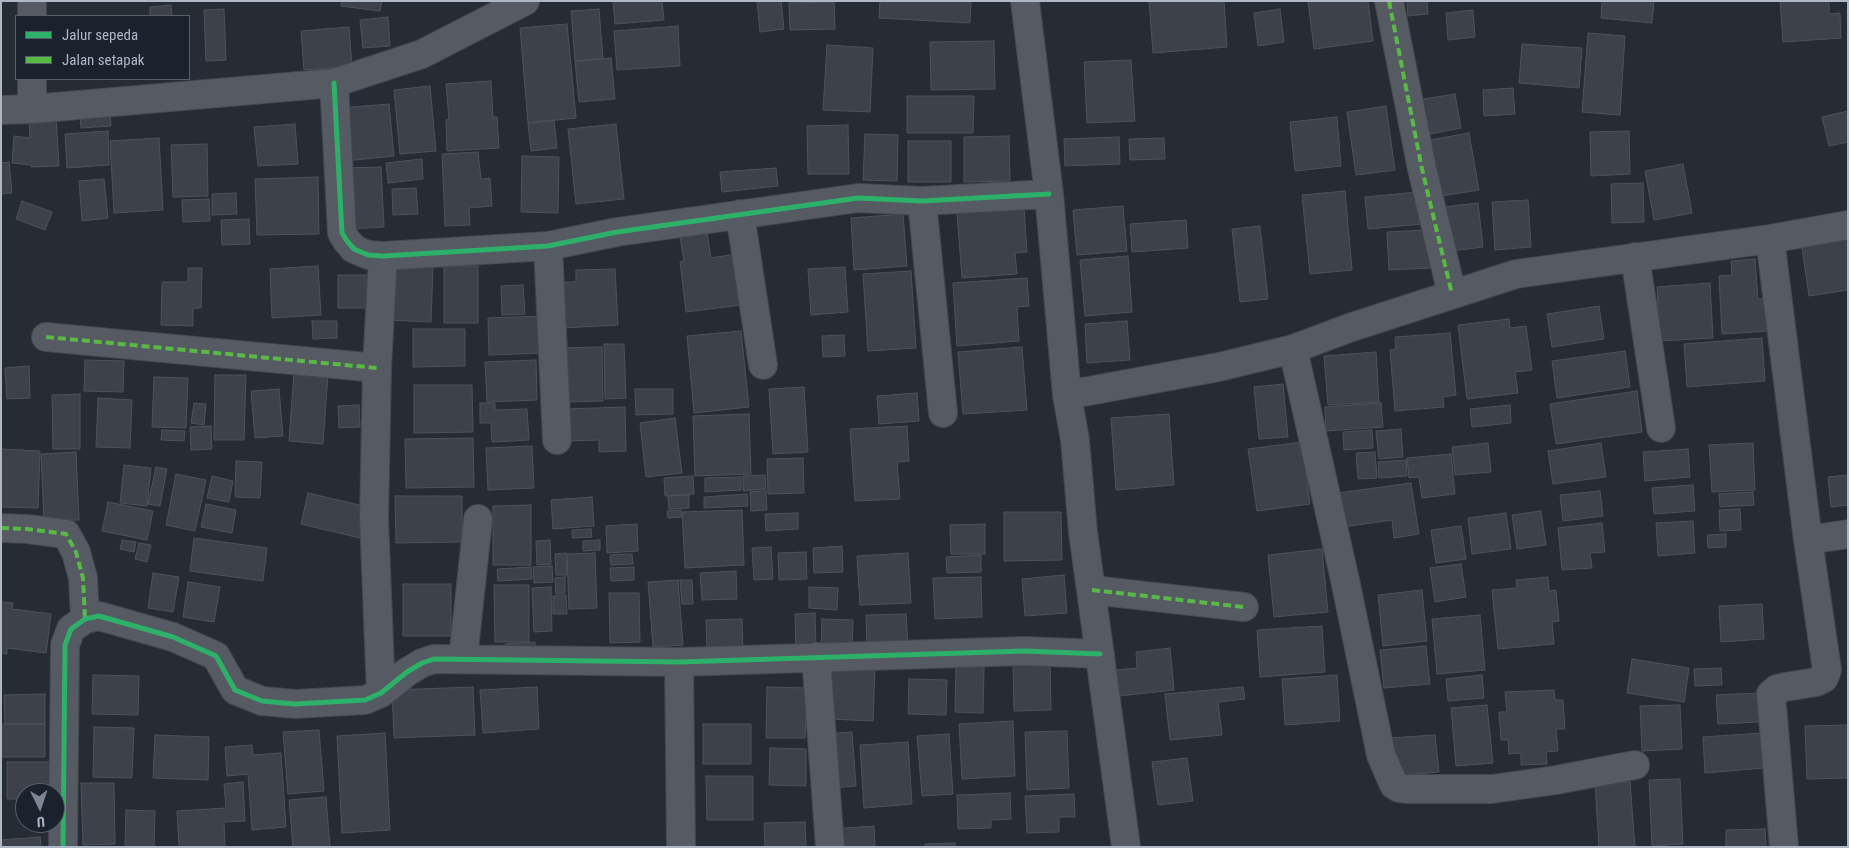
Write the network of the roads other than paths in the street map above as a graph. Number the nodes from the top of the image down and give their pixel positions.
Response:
1 (32, 1) edge
2 (525, 1) edge
3 (1025, 1) edge
4 (1388, 1) edge
5 (32, 15) edge
6 (32, 80) edge
7 (334, 83) junction
8 (32, 109) junction
9 (1, 110) edge
10 (1048, 194) junction
11 (922, 201) junction
12 (740, 214) junction
13 (1848, 225) edge
14 (1770, 239) junction
15 (548, 246) junction
16 (383, 256) junction
17 (1635, 257) junction
18 (1452, 294) junction
19 (46, 337) dead end
20 (1293, 349) junction
21 (763, 365) dead end
22 (377, 368) junction
23 (1067, 395) junction
24 (942, 413) dead end
25 (1661, 428) dead end
26 (556, 440) dead end
27 (478, 519) dead end
28 (1, 528) edge
29 (1848, 534) edge
30 (1808, 540) junction
31 (1092, 590) junction
32 (1244, 607) dead end
33 (85, 619) junction
34 (1100, 654) junction
35 (816, 657) junction
36 (462, 659) junction
37 (679, 662) junction
38 (381, 693) junction
39 (1635, 765) dead end
40 (64, 847) edge
41 (681, 847) edge
42 (830, 847) edge
43 (1126, 847) edge
44 (1784, 847) edge

1 - 5 street
2 - 7 street
3 - 10 street
4 - 18 street
6 - 8 street
7 - 8 street
7 - 16 street
8 - 9 street
10 - 11 street
10 - 23 street
11 - 12 street
11 - 24 street
12 - 15 street
12 - 21 street
13 - 14 street
14 - 17 street
14 - 30 street
15 - 16 street
15 - 26 street
16 - 22 street
17 - 18 street
17 - 25 street
18 - 20 street
19 - 22 street
20 - 23 street
20 - 39 street
22 - 38 street
23 - 31 street
27 - 36 street
28 - 33 street
29 - 30 street
30 - 44 street
31 - 32 street
31 - 34 street
33 - 38 street
33 - 40 street
34 - 35 street
34 - 43 street
35 - 37 street
35 - 42 street
36 - 37 street
36 - 38 street
37 - 41 street

